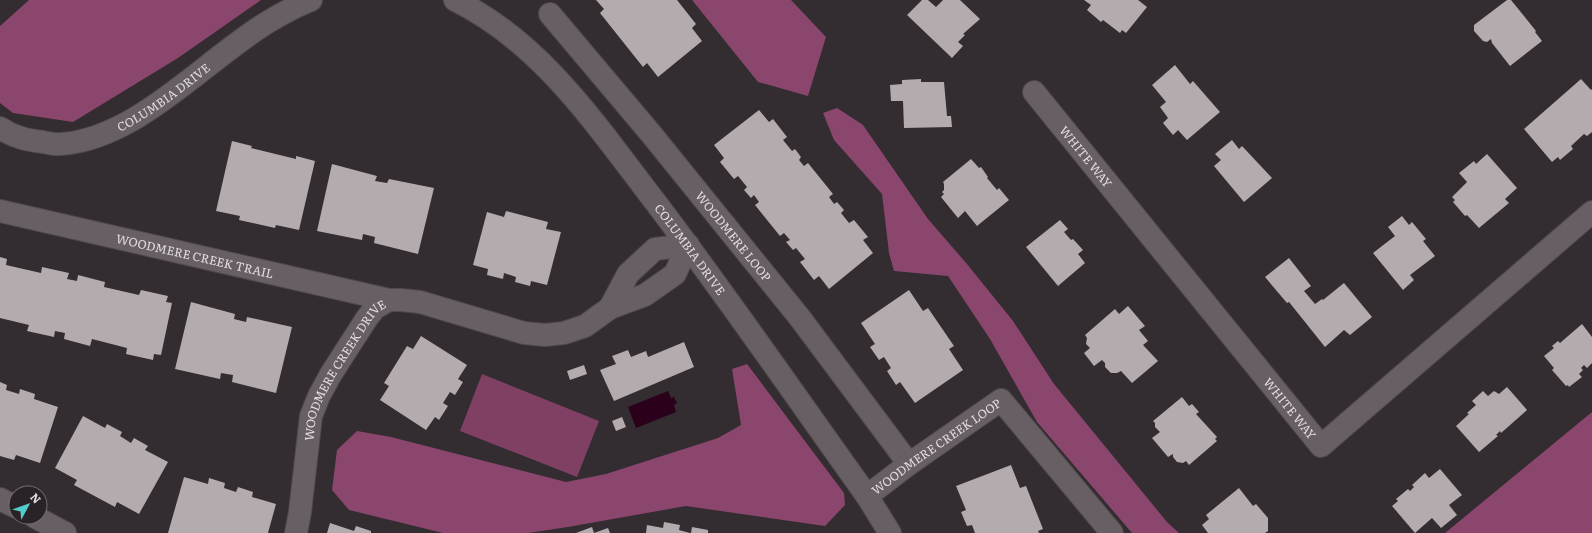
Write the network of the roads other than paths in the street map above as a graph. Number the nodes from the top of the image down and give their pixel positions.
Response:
1 (311, 0) edge
2 (455, 0) edge
3 (550, 14) dead end
4 (1034, 92) dead end
5 (0, 128) edge
6 (0, 211) edge
7 (1592, 212) edge
8 (688, 245) junction
9 (389, 300) junction
10 (610, 308) junction
11 (909, 464) junction
12 (867, 496) junction
13 (48, 524) edge
14 (65, 533) edge
15 (296, 533) edge
16 (890, 533) edge
17 (1112, 533) edge

1 - 5 street, COLUMBIA DRIVE
2 - 8 street, COLUMBIA DRIVE
3 - 11 street, WOODMERE LOOP
4 - 7 street, WHITE WAY
6 - 9 street, WOODMERE CREEK TRAIL
8 - 10 street, WOODMERE CREEK DRIVE
8 - 10 street, WOODMERE CREEK DRIVE
8 - 12 street, COLUMBIA DRIVE
9 - 10 street, WOODMERE CREEK DRIVE
9 - 15 street, WOODMERE CREEK DRIVE
11 - 12 street, WOODMERE CREEK LOOP
11 - 17 street, WOODMERE CREEK LOOP
12 - 16 street, COLUMBIA DRIVE
13 - 14 street

